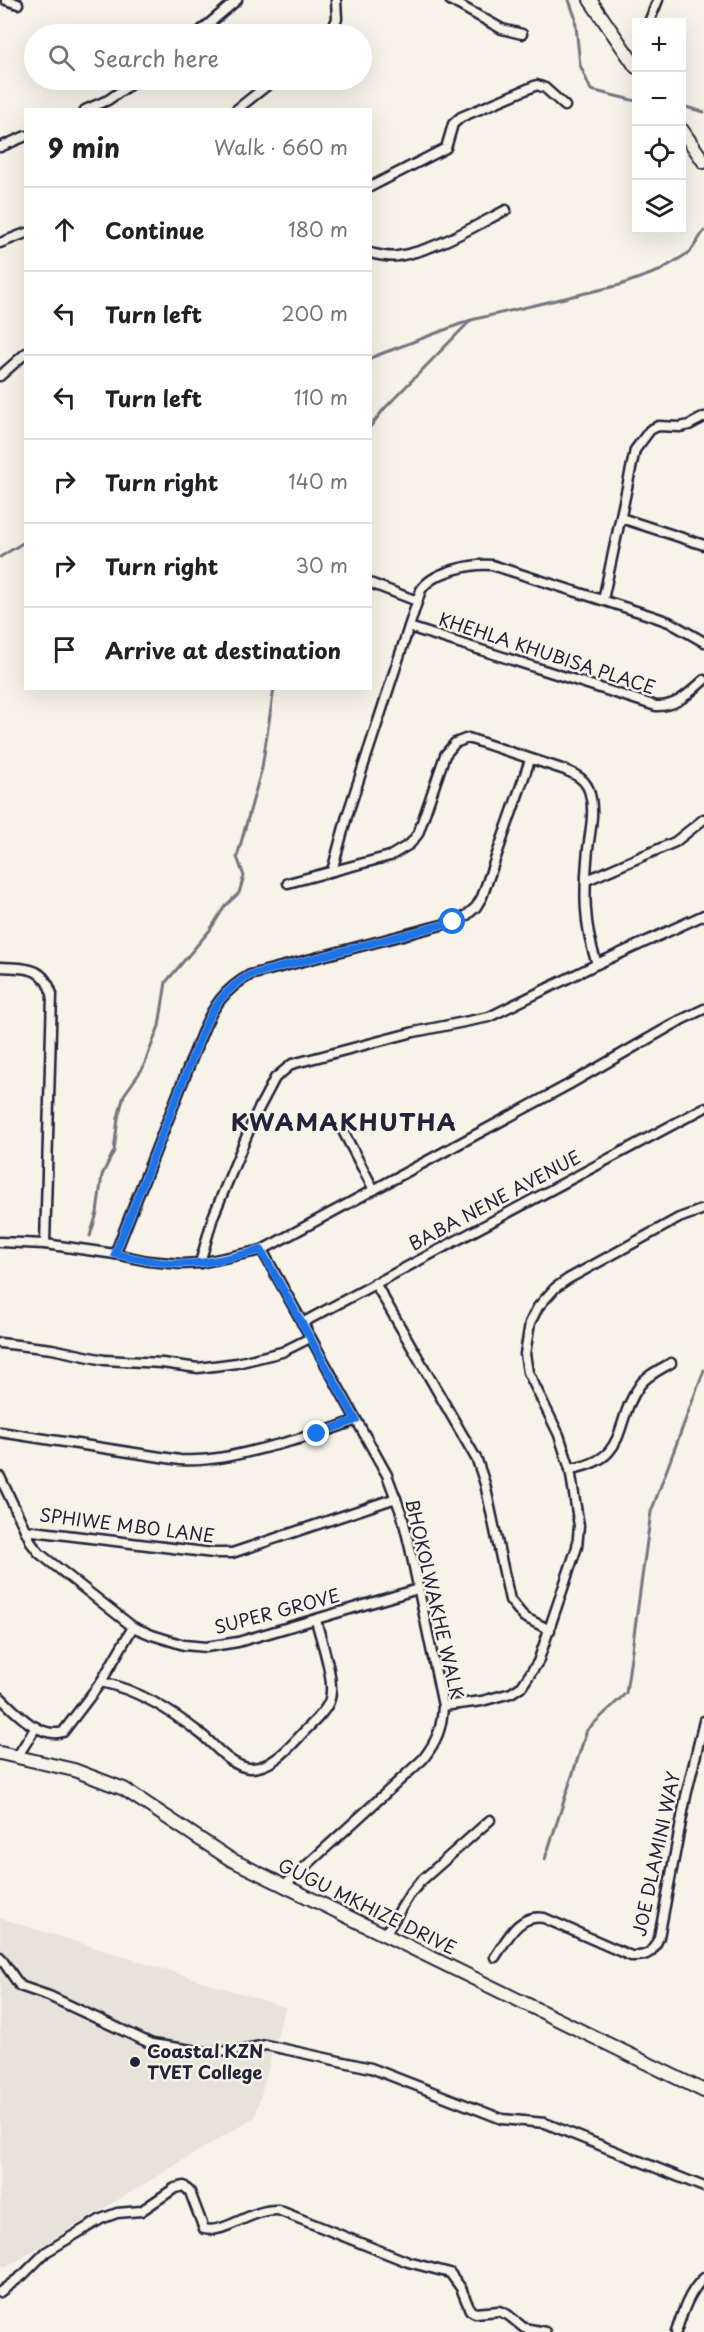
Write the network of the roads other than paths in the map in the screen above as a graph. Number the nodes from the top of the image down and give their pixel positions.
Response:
1 (6, 0) edge
2 (237, 0) edge
3 (336, 0) edge
4 (450, 0) edge
5 (590, 0) edge
6 (657, 0) edge
7 (18, 4) dead end
8 (650, 18) edge
9 (209, 24) edge
10 (335, 24) edge
11 (522, 34) dead end
12 (632, 59) edge
13 (122, 90) edge
14 (261, 90) edge
15 (565, 106) dead end
16 (90, 108) edge
17 (239, 108) edge
18 (24, 137) edge
19 (686, 137) edge
20 (0, 147) edge
21 (704, 162) edge
22 (372, 186) edge
23 (506, 210) dead end
24 (24, 234) edge
25 (0, 243) edge
26 (372, 253) edge
27 (24, 355) edge
28 (0, 376) edge
29 (704, 417) edge
30 (621, 518) junction
31 (704, 545) edge
32 (372, 585) edge
33 (603, 600) junction
34 (417, 601) junction
35 (409, 627) junction
36 (704, 642) edge
37 (704, 680) edge
38 (530, 760) junction
39 (704, 819) edge
40 (332, 871) junction
41 (587, 880) junction
42 (288, 883) dead end
43 (704, 915) edge
44 (597, 964) junction
45 (0, 967) edge
46 (704, 1009) edge
47 (704, 1108) edge
48 (344, 1133) dead end
49 (374, 1190) junction
50 (704, 1209) edge
51 (0, 1242) edge
52 (45, 1244) junction
53 (261, 1250) junction
54 (115, 1254) junction
55 (200, 1263) junction
56 (375, 1283) junction
57 (302, 1323) junction
58 (310, 1338) junction
59 (0, 1343) edge
60 (671, 1363) dead end
61 (356, 1420) junction
62 (0, 1432) edge
63 (570, 1469) junction
64 (0, 1477) edge
65 (396, 1498) junction
66 (26, 1530) junction
67 (418, 1588) junction
68 (316, 1620) junction
69 (133, 1627) junction
70 (550, 1630) junction
71 (101, 1682) junction
72 (0, 1697) edge
73 (443, 1706) junction
74 (704, 1721) edge
75 (36, 1727) junction
76 (0, 1753) edge
77 (17, 1757) junction
78 (490, 1820) dead end
79 (284, 1886) junction
80 (384, 1936) junction
81 (495, 1957) dead end
82 (0, 1958) edge
83 (704, 2091) edge
84 (704, 2187) edge
85 (704, 2278) edge
86 (0, 2292) edge
87 (545, 2332) edge
88 (676, 2332) edge

1 - 7 street
2 - 9 street
3 - 10 street
4 - 11 street
5 - 12 street
6 - 8 street
13 - 16 street
14 - 17 street
15 - 22 street
18 - 20 street
19 - 21 street
23 - 26 street
24 - 25 street
27 - 28 street
29 - 30 street
30 - 31 street
30 - 33 street
32 - 34 street
33 - 34 street
33 - 36 street
34 - 35 street
35 - 37 street, KHEHLA KHUBISA PLACE
35 - 40 street
38 - 40 street
38 - 41 street
38 - 54 street
39 - 41 street
40 - 42 street
41 - 44 street
43 - 44 street
44 - 55 street
45 - 52 street
46 - 49 street
47 - 56 street, BABA NENE AVENUE
48 - 49 street
49 - 53 street
50 - 63 street
51 - 52 street
52 - 54 street
53 - 55 street
53 - 57 street, BHOKOLWAKHE WALK
54 - 55 street
56 - 57 street, BABA NENE AVENUE
56 - 70 street
57 - 58 street, BHOKOLWAKHE WALK
58 - 59 street
58 - 61 street, BHOKOLWAKHE WALK
60 - 63 street
61 - 62 street
61 - 65 street, BHOKOLWAKHE WALK
63 - 70 street
64 - 66 street, SUPER GROVE
65 - 66 street, SPHIWE MBO LANE
65 - 67 street, BHOKOLWAKHE WALK
66 - 69 street, SUPER GROVE
67 - 68 street, SUPER GROVE
67 - 73 street, BHOKOLWAKHE WALK
68 - 69 street, SUPER GROVE
68 - 71 street
69 - 71 street
70 - 73 street
71 - 75 street
72 - 75 street
73 - 79 street, BHOKOLWAKHE WALK
74 - 81 street, JOE DLAMINI WAY
75 - 77 street
76 - 77 street, GUGU MKHIZE DRIVE
77 - 79 street, GUGU MKHIZE DRIVE
78 - 80 street
79 - 80 street, GUGU MKHIZE DRIVE
80 - 83 street, GUGU MKHIZE DRIVE
82 - 84 street
85 - 88 street
86 - 87 street

